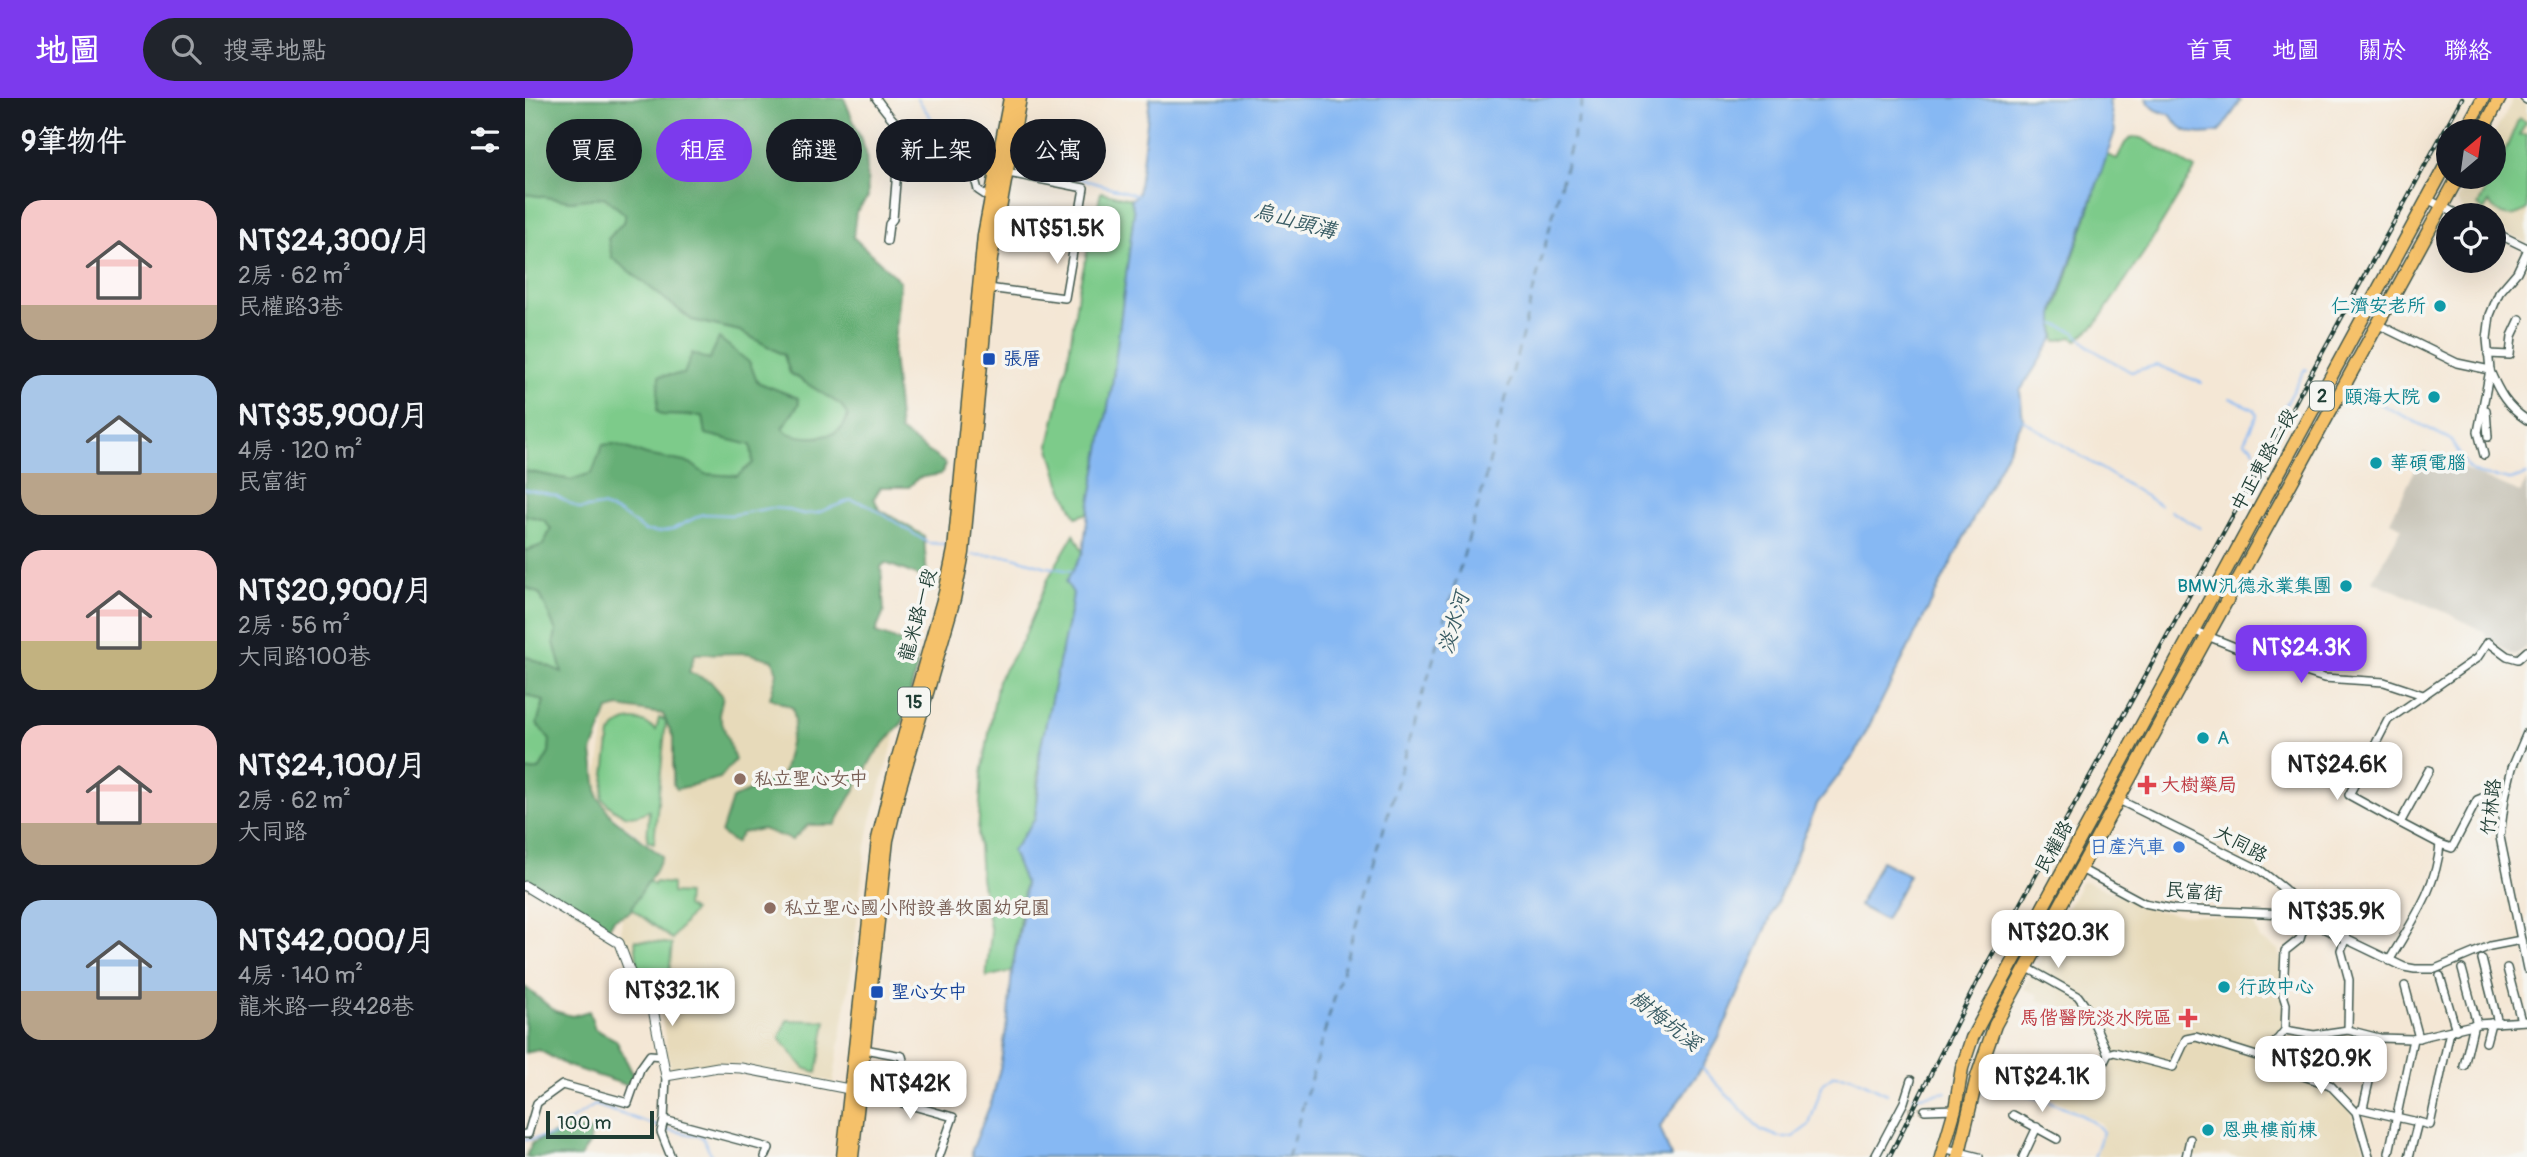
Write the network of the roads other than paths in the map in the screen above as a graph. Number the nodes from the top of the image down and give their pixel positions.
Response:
1 (876, 98) edge
2 (1010, 98) edge
3 (1020, 98) edge
4 (2483, 98) edge
5 (2500, 98) edge
6 (894, 119) edge
7 (2472, 119) edge
8 (2489, 119) edge
9 (1000, 172) junction
10 (896, 182) edge
11 (976, 182) edge
12 (2436, 183) edge
13 (990, 198) junction
14 (2427, 199) junction
15 (2436, 204) edge
16 (2436, 216) edge
17 (2506, 238) edge
18 (887, 241) dead end
19 (2527, 249) edge
20 (983, 287) junction
21 (2520, 319) dead end
22 (2377, 324) junction
23 (2488, 354) junction
24 (2490, 370) junction
25 (2485, 403) junction
26 (2527, 420) edge
27 (2488, 437) dead end
28 (2484, 456) dead end
29 (2195, 631) junction
30 (2207, 637) junction
31 (2527, 651) edge
32 (2423, 695) junction
33 (2527, 733) edge
34 (2429, 770) dead end
35 (2505, 797) junction
36 (2117, 799) junction
37 (2400, 823) junction
38 (2440, 844) junction
39 (880, 855) junction
40 (2068, 862) junction
41 (2080, 869) junction
42 (525, 886) edge
43 (2302, 918) junction
44 (2346, 938) junction
45 (2521, 940) junction
46 (2482, 959) dead end
47 (2389, 961) junction
48 (2025, 967) junction
49 (2507, 968) dead end
50 (2462, 969) dead end
51 (2527, 969) edge
52 (2440, 976) dead end
53 (2405, 986) dead end
54 (2524, 1021) edge
55 (2494, 1023) junction
56 (2475, 1024) junction
57 (2285, 1030) junction
58 (2348, 1030) junction
59 (2453, 1030) junction
60 (2379, 1038) junction
61 (2416, 1039) junction
62 (2486, 1042) dead end
63 (863, 1049) junction
64 (2108, 1054) junction
65 (662, 1056) junction
66 (2263, 1058) junction
67 (2464, 1066) dead end
68 (666, 1076) junction
69 (1911, 1080) dead end
70 (960, 1088) dead end
71 (1974, 1089) junction
72 (855, 1090) junction
73 (1957, 1097) junction
74 (1925, 1110) tunnel mouth
75 (2360, 1110) junction
76 (2013, 1115) dead end
77 (2397, 1115) junction
78 (2418, 1122) junction
79 (663, 1125) junction
80 (2037, 1127) junction
81 (525, 1134) edge
82 (2057, 1139) dead end
83 (2190, 1139) dead end
84 (1942, 1153) edge
85 (2389, 1153) dead end
86 (1958, 1154) edge
87 (671, 1157) edge
88 (765, 1157) edge
89 (843, 1157) edge
90 (852, 1157) edge
91 (939, 1157) edge
92 (1875, 1157) edge
93 (1979, 1157) edge
94 (2023, 1157) edge
95 (2186, 1157) edge
96 (2369, 1157) edge
97 (2409, 1157) edge

1 - 6 street
2 - 9 main road, 15
3 - 9 main road, 15
4 - 7 main road
5 - 8 main road
9 - 13 main road, 15
9 - 20 main road, 15
9 - 20 street
10 - 18 street
11 - 13 street
12 - 14 main road, 中正東路二段 / 2
13 - 20 main road, 15
14 - 15 street
14 - 29 main road, 中正東路二段 / 2
16 - 22 main road, 中正東路二段 / 2
17 - 19 street
19 - 23 street
20 - 39 main road, 龍米路一段 / 15
21 - 23 street
22 - 24 street
22 - 30 main road, 中正東路二段 / 2
23 - 24 street
24 - 25 street
24 - 26 street
25 - 27 street
25 - 28 street
29 - 30 street
29 - 40 main road, 民權路 / 2
30 - 32 street
30 - 36 main road, 民權路 / 2
31 - 32 street
32 - 37 street
33 - 35 street, 竹林路
34 - 37 street
35 - 38 street
35 - 45 street, 竹林路
36 - 41 main road, 民權路 / 2
36 - 43 street, 大同路
37 - 38 street
38 - 47 street
39 - 63 main road, 龍米路一段 / 15
39 - 72 main road, 龍米路一段 / 15
40 - 41 street, 民富街
40 - 73 main road, 民權路 / 2
41 - 43 street, 民富街
41 - 48 main road, 民權路 / 2
42 - 65 street
43 - 44 street, 民富街
43 - 57 street
44 - 47 street, 民富街
44 - 58 street
45 - 47 street, 民富街
45 - 51 street, 竹林路
46 - 55 street
48 - 64 street
48 - 71 main road, 民權路 / 2
49 - 54 street
50 - 56 street
52 - 59 street
53 - 61 street
54 - 55 street
55 - 56 street
55 - 62 street
56 - 59 street
56 - 67 street
57 - 58 street
57 - 66 street
58 - 60 street
59 - 61 street
59 - 78 street
60 - 61 street
60 - 75 street
61 - 77 street
63 - 70 street
63 - 72 main road, 龍米路一段 / 15
64 - 66 street
64 - 71 street
65 - 68 street
65 - 81 street
66 - 75 street
68 - 72 street
68 - 79 street
69 - 92 street
71 - 86 main road, 民權路 / 2
72 - 89 main road, 龍米路一段 / 15
72 - 90 main road, 龍米路一段 / 15
72 - 91 street
73 - 74 street
73 - 84 main road, 民權路 / 2
75 - 77 street
75 - 96 street
76 - 80 street
77 - 78 street
77 - 85 street
78 - 97 street
79 - 87 street
79 - 88 street
80 - 82 street
80 - 94 street
83 - 95 street
84 - 86 street
86 - 93 street

